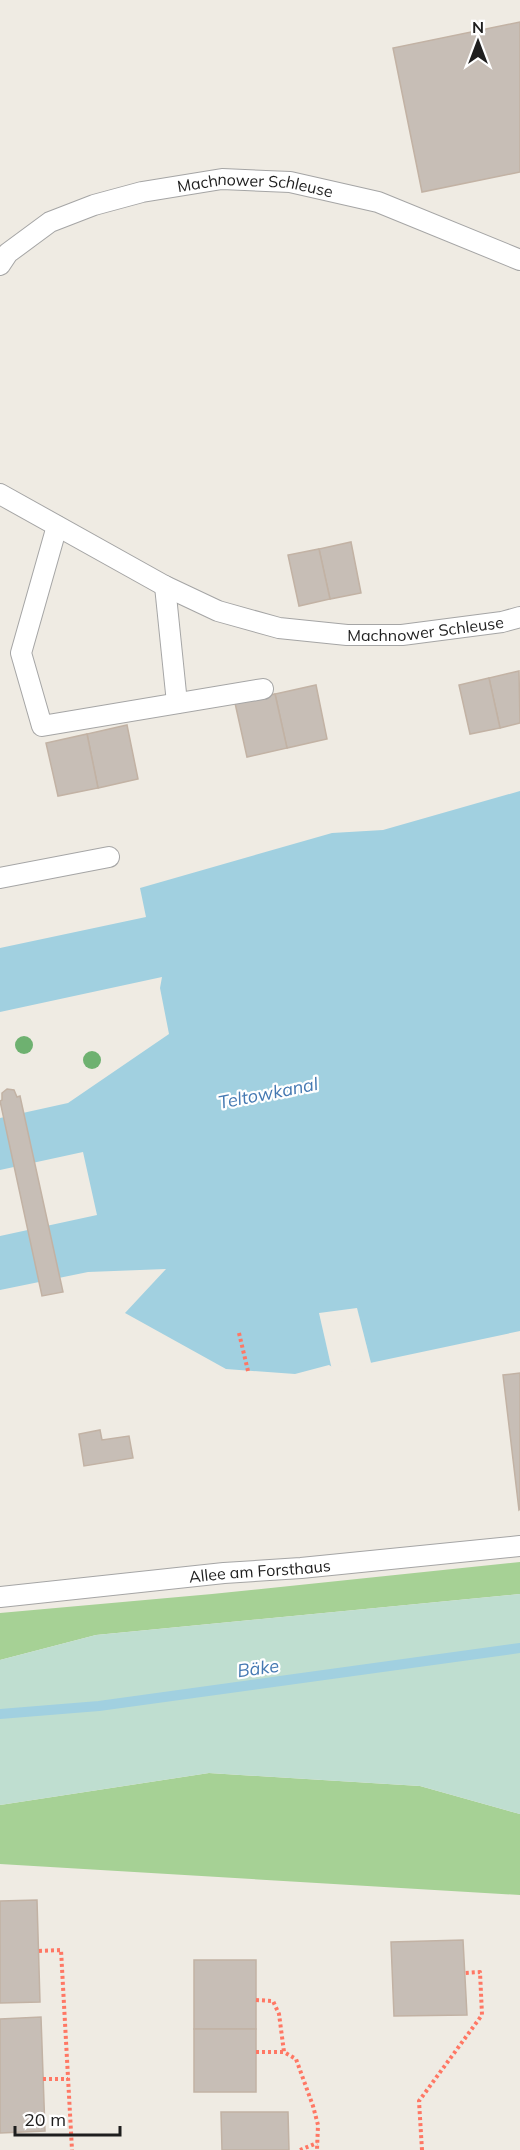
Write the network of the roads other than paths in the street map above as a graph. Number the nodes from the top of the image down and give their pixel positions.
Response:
1 (520, 260) edge
2 (0, 265) edge
3 (0, 494) edge
4 (57, 526) junction
5 (165, 586) junction
6 (520, 617) edge
7 (263, 689) dead end
8 (177, 703) junction
9 (109, 857) dead end
10 (0, 878) edge
11 (520, 1546) edge
12 (0, 1597) edge

1 - 2 lane, Machnower Schleuse
3 - 4 lane, Machnower Schleuse
4 - 5 lane, Machnower Schleuse
4 - 8 lane
5 - 6 lane, Machnower Schleuse
5 - 8 lane
7 - 8 lane
9 - 10 lane
11 - 12 lane, Allee am Forsthaus

